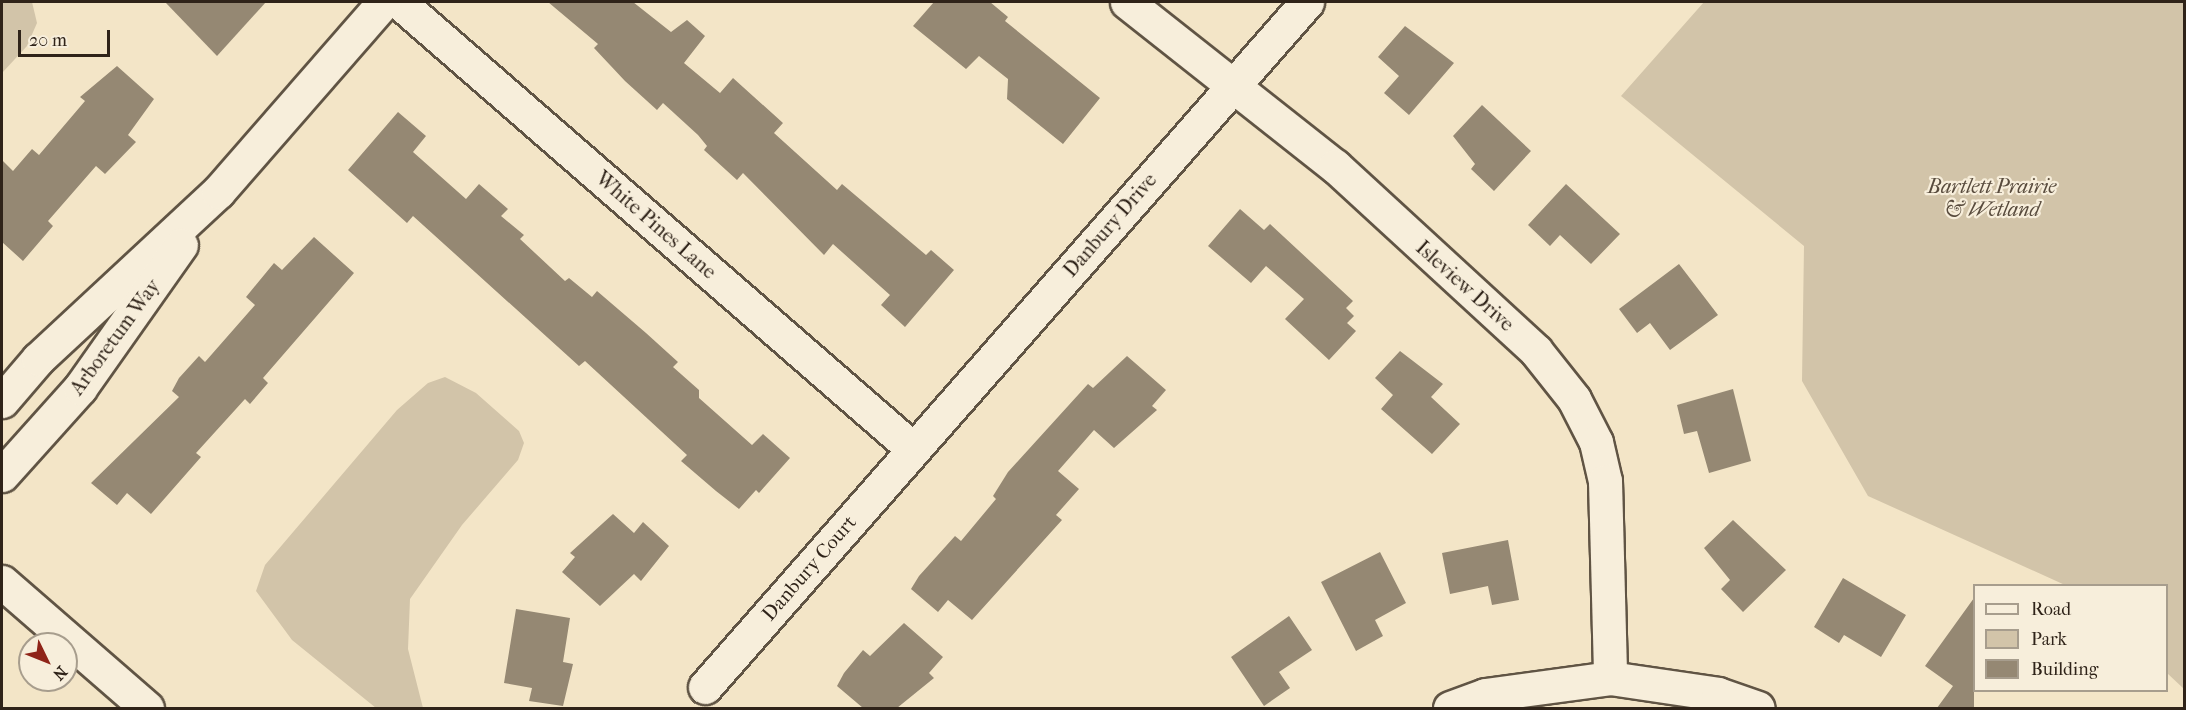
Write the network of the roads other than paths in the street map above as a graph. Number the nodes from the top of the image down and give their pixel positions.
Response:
1 (384, 2) edge
2 (399, 2) edge
3 (1127, 2) edge
4 (1307, 2) edge
5 (1235, 84) junction
6 (218, 192) junction
7 (2, 400) edge
8 (913, 449) junction
9 (2, 475) edge
10 (2, 582) edge
11 (1610, 678) junction
12 (705, 687) dead end
13 (147, 708) edge
14 (1450, 708) edge
15 (1758, 708) edge

1 - 6 street, Arboretum Way
2 - 8 street, White Pines Lane
3 - 5 street, Isleview Drive
4 - 5 street, Danbury Drive
5 - 8 street, Danbury Drive
5 - 11 street, Isleview Drive
6 - 7 street, Arboretum Way
6 - 9 street, Arboretum Way
8 - 12 street, Danbury Court
10 - 13 street
11 - 14 street
11 - 15 street

